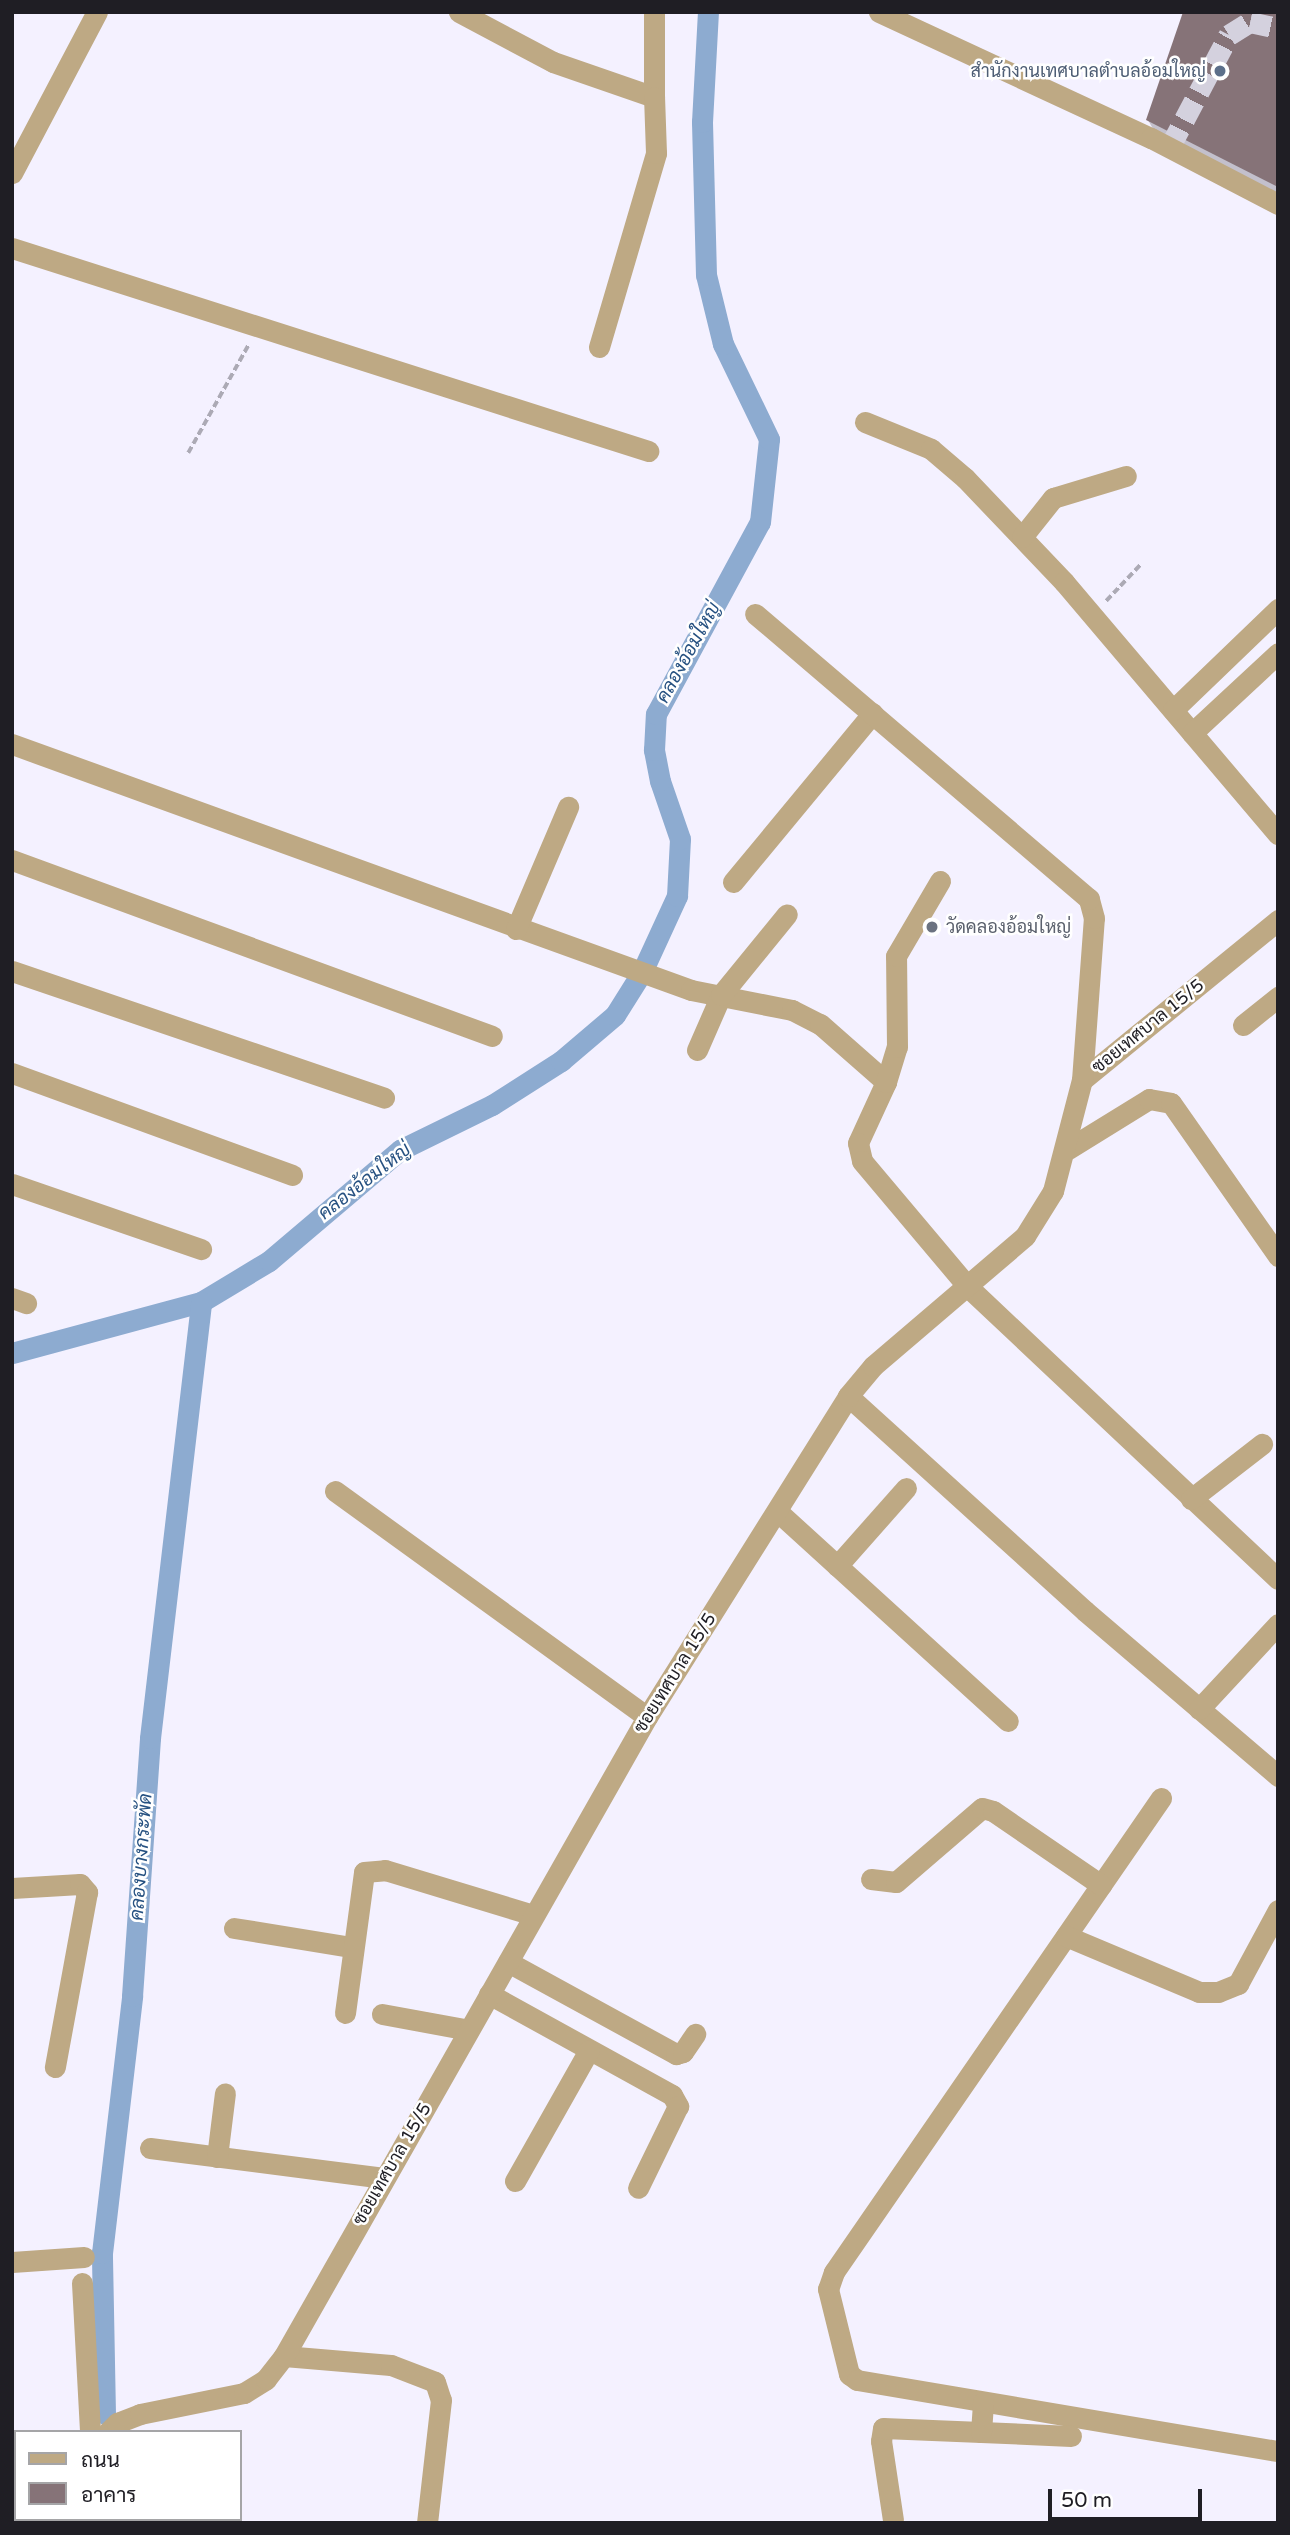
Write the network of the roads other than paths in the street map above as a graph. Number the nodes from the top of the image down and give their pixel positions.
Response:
1 (97, 12) edge
2 (459, 12) edge
3 (654, 12) edge
4 (879, 12) edge
5 (654, 97) junction
6 (12, 173) edge
7 (1278, 204) edge
8 (12, 248) edge
9 (599, 347) dead end
10 (865, 422) dead end
11 (648, 451) dead end
12 (1126, 476) dead end
13 (1022, 537) junction
14 (1278, 609) edge
15 (755, 614) dead end
16 (1278, 653) edge
17 (1173, 710) junction
18 (873, 713) junction
19 (1192, 733) junction
20 (12, 744) edge
21 (568, 807) dead end
22 (1278, 834) edge
23 (12, 860) edge
24 (940, 881) dead end
25 (733, 882) dead end
26 (787, 914) dead end
27 (1276, 927) edge
28 (516, 929) junction
29 (12, 971) edge
30 (721, 995) junction
31 (1278, 997) edge
32 (1243, 1025) dead end
33 (492, 1035) dead end
34 (697, 1050) dead end
35 (12, 1073) edge
36 (1082, 1080) junction
37 (886, 1082) junction
38 (384, 1098) dead end
39 (1068, 1149) junction
40 (292, 1175) dead end
41 (12, 1184) edge
42 (201, 1248) dead end
43 (1278, 1256) edge
44 (968, 1287) junction
45 (848, 1395) junction
46 (1262, 1444) dead end
47 (906, 1488) dead end
48 (335, 1491) dead end
49 (1191, 1499) junction
50 (777, 1511) junction
51 (837, 1566) junction
52 (1278, 1579) edge
53 (1278, 1624) edge
54 (1199, 1709) junction
55 (647, 1717) junction
56 (1008, 1721) dead end
57 (1278, 1776) edge
58 (1161, 1798) dead end
59 (871, 1880) dead end
60 (1101, 1885) junction
61 (12, 1888) edge
62 (1278, 1910) edge
63 (533, 1915) junction
64 (234, 1928) dead end
65 (1066, 1936) junction
66 (351, 1947) junction
67 (508, 1962) junction
68 (489, 1994) junction
69 (345, 2013) dead end
70 (382, 2014) dead end
71 (468, 2030) junction
72 (695, 2034) dead end
73 (589, 2050) junction
74 (55, 2067) dead end
75 (225, 2094) dead end
76 (150, 2148) dead end
77 (217, 2157) junction
78 (384, 2178) junction
79 (515, 2181) dead end
80 (638, 2188) dead end
81 (84, 2257) dead end
82 (12, 2262) edge
83 (82, 2283) dead end
84 (284, 2356) junction
85 (983, 2402) junction
86 (90, 2430) edge
87 (110, 2430) edge
88 (981, 2432) junction
89 (1072, 2437) dead end
90 (1278, 2451) edge
91 (893, 2520) dead end
92 (427, 2523) edge

1 - 6 street
2 - 5 street
3 - 5 street
4 - 7 street
5 - 9 street
8 - 11 street
10 - 13 street
12 - 13 street
13 - 17 street
14 - 17 street
15 - 18 street
16 - 19 street
17 - 19 street
18 - 25 street
18 - 36 street
19 - 22 street
20 - 28 street
21 - 28 street
23 - 33 street
24 - 37 street
26 - 30 street
27 - 36 street, ซอยเทศบาล 15/5
28 - 30 street
29 - 38 street
30 - 34 street
30 - 37 street
31 - 32 street
35 - 40 street
36 - 39 street, ซอยเทศบาล 15/5
37 - 44 street
39 - 43 street
39 - 44 street, ซอยเทศบาล 15/5
41 - 42 street
44 - 45 street, ซอยเทศบาล 15/5
44 - 49 street
45 - 50 street, ซอยเทศบาล 15/5
45 - 54 street
46 - 49 street
47 - 51 street
48 - 55 street
49 - 52 street
50 - 51 street
50 - 55 street, ซอยเทศบาล 15/5
51 - 56 street
53 - 54 street
54 - 57 street
55 - 63 street, ซอยเทศบาล 15/5
58 - 60 street
59 - 60 street
60 - 65 street
61 - 74 street
62 - 65 street
63 - 66 street
63 - 67 street, ซอยเทศบาล 15/5
64 - 66 street
65 - 85 street
66 - 69 street
67 - 68 street, ซอยเทศบาล 15/5
67 - 72 street
68 - 71 street, ซอยเทศบาล 15/5
68 - 73 street
70 - 71 street
71 - 78 street, ซอยเทศบาล 15/5
73 - 79 street
73 - 80 street
75 - 77 street
76 - 77 street
77 - 78 street
78 - 84 street, ซอยเทศบาล 15/5
81 - 82 street
83 - 86 street
84 - 87 street, ซอยเทศบาล 15/5
84 - 92 street
85 - 88 street
85 - 90 street
88 - 89 street
88 - 91 street

